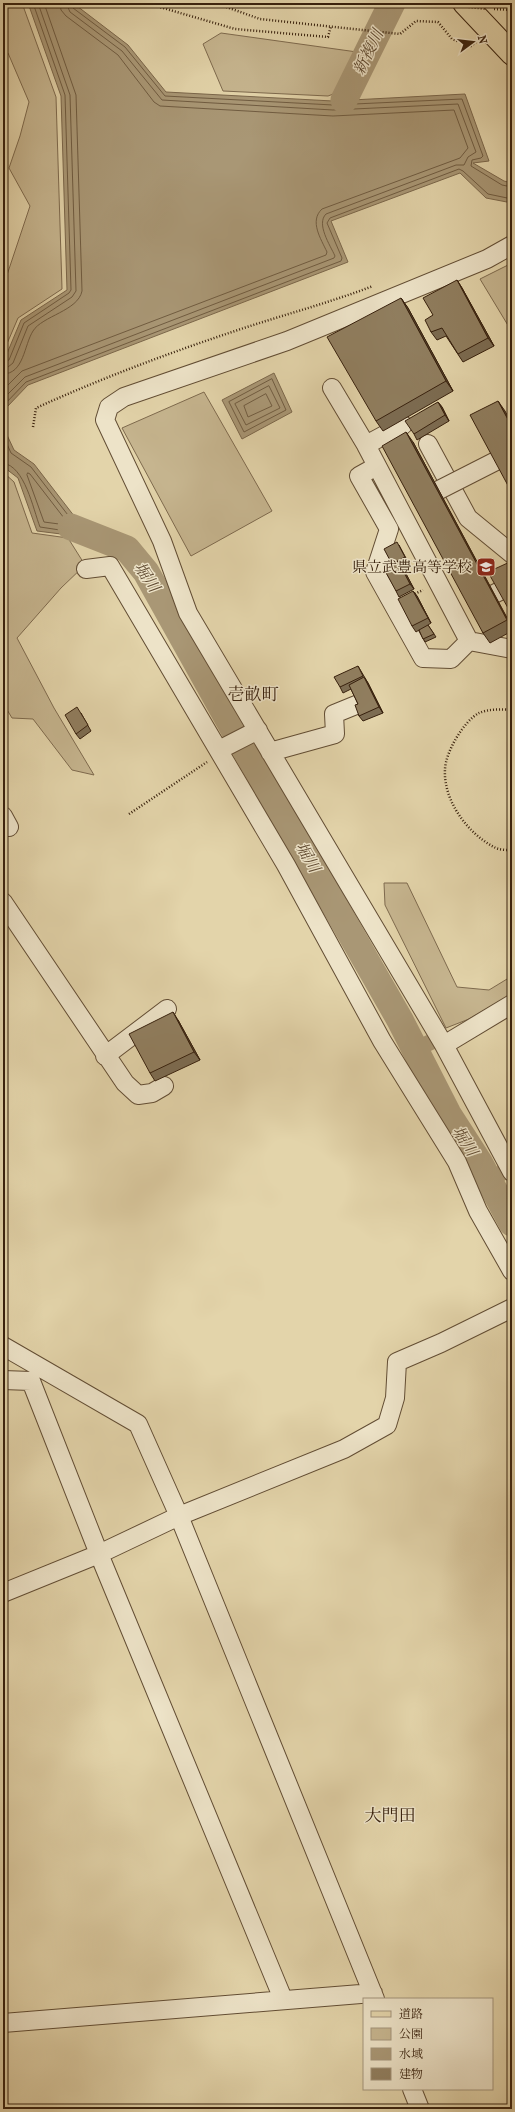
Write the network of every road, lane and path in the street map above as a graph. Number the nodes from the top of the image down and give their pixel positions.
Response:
1 (146, 3) edge
2 (215, 3) edge
3 (436, 3) edge
4 (464, 3) edge
5 (512, 10) edge
6 (330, 26) junction
7 (490, 30) junction
8 (512, 54) edge
9 (512, 246) edge
10 (380, 284) dead end
11 (332, 388) dead end
12 (403, 425) dead end
13 (33, 426) dead end
14 (428, 444) dead end
15 (366, 445) junction
16 (496, 461) edge
17 (377, 466) junction
18 (439, 490) edge
19 (512, 554) edge
20 (86, 569) dead end
21 (438, 582) junction
22 (512, 585) edge
23 (494, 594) edge
24 (393, 604) junction
25 (469, 641) junction
26 (512, 649) edge
27 (356, 705) edge
28 (512, 710) edge
29 (258, 730) junction
30 (220, 750) junction
31 (270, 752) junction
32 (129, 814) dead end
33 (512, 850) edge
34 (3, 902) edge
35 (512, 1004) edge
36 (167, 1008) dead end
37 (444, 1045) junction
38 (105, 1056) junction
39 (164, 1086) dead end
40 (512, 1172) edge
41 (512, 1271) edge
42 (512, 1308) edge
43 (3, 1346) edge
44 (3, 1380) edge
45 (179, 1516) junction
46 (99, 1554) junction
47 (3, 1593) edge
48 (374, 1996) edge
49 (283, 1999) junction
50 (3, 2023) edge
51 (412, 2090) edge
52 (420, 2109) edge

1 - 6 path
2 - 6 path
3 - 5 path, bridge
4 - 7 main road
6 - 7 path
7 - 8 main road
9 - 29 street
10 - 13 path
11 - 15 street
12 - 15 street
14 - 19 street
15 - 17 street
16 - 18 street, bridge
17 - 21 street
17 - 24 street
20 - 30 street
21 - 24 path
21 - 25 street
22 - 23 street
24 - 25 street
25 - 26 street
27 - 31 street
28 - 33 path
29 - 30 street
29 - 31 street
30 - 32 path
30 - 41 street
31 - 37 street
34 - 38 street
35 - 37 street
36 - 38 street
37 - 40 street
38 - 39 street
42 - 45 street
43 - 45 street
44 - 46 street
45 - 46 street
45 - 48 street
46 - 47 street
46 - 49 street
48 - 49 street
49 - 50 street
51 - 52 street

